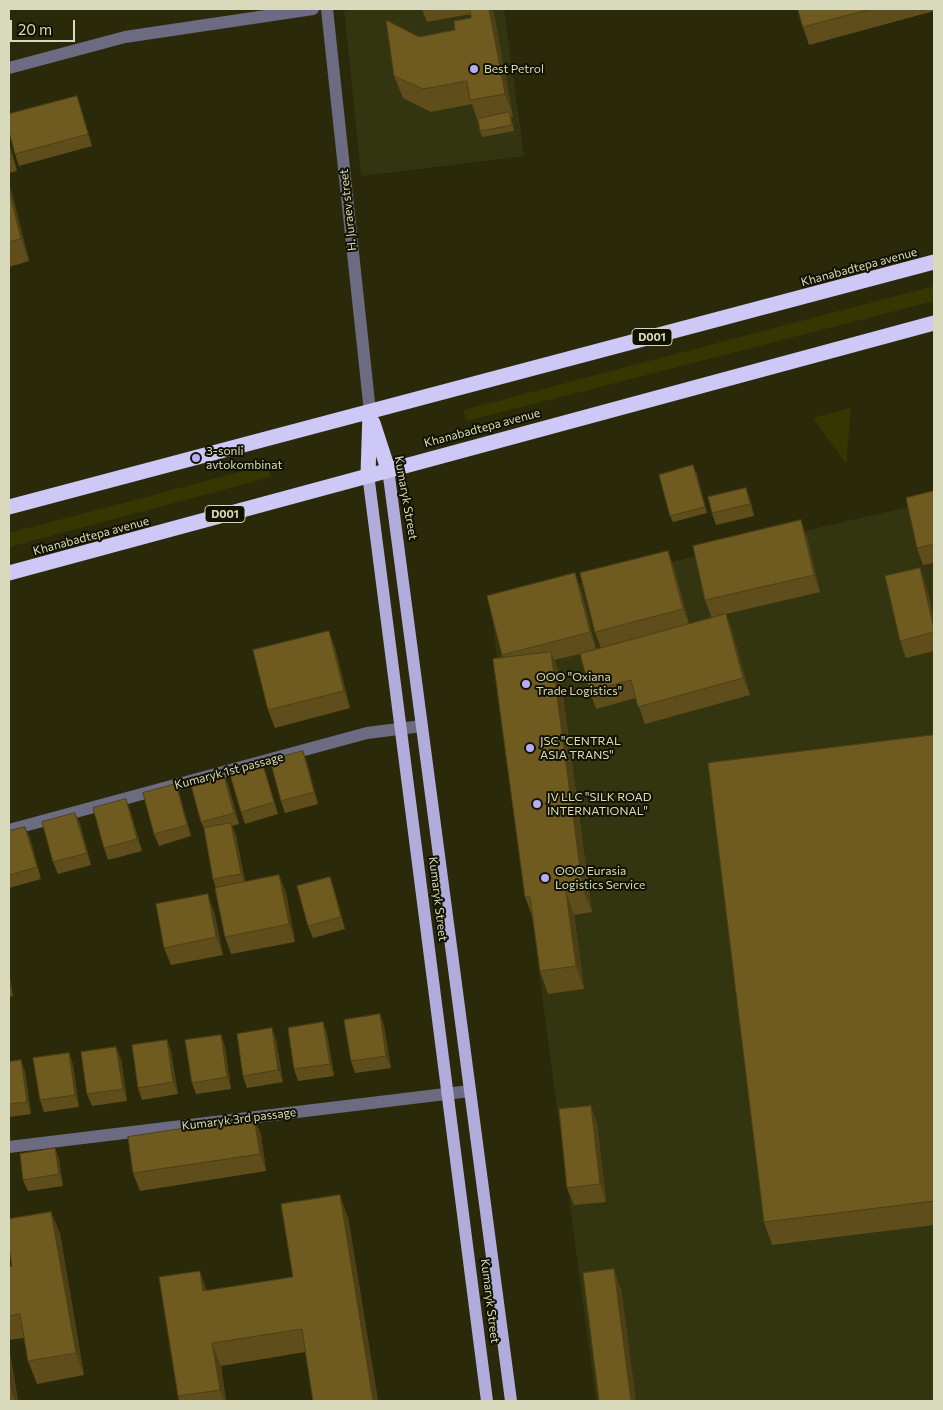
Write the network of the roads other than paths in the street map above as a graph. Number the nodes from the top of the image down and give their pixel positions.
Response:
1 (313, 9) edge
2 (327, 9) edge
3 (9, 68) edge
4 (934, 262) edge
5 (934, 322) edge
6 (370, 412) junction
7 (388, 469) junction
8 (368, 474) junction
9 (9, 507) edge
10 (9, 574) edge
11 (422, 726) junction
12 (401, 729) junction
13 (9, 830) edge
14 (454, 972) junction
15 (432, 975) junction
16 (470, 1091) junction
17 (448, 1094) junction
18 (9, 1147) edge
19 (487, 1401) edge
20 (510, 1401) edge

1 - 3 street
2 - 6 street, H. Juraev street
4 - 6 highway, Khanabadtepa avenue / D001
5 - 7 highway, Khanabadtepa avenue / D001
6 - 7 highway, Kumaryk Street
6 - 8 highway, Kumaryk Street
6 - 9 highway, Khanabadtepa avenue / D001
7 - 8 highway, Khanabadtepa avenue / D001
7 - 11 main road, Kumaryk Street
8 - 10 highway, Khanabadtepa avenue / D001
8 - 12 main road, Kumaryk Street
11 - 12 street, Kumaryk 1st passage
11 - 14 main road, Kumaryk Street
12 - 13 street, Kumaryk 1st passage
12 - 15 main road, Kumaryk Street
14 - 15 main road
14 - 16 main road, Kumaryk Street
15 - 17 main road, Kumaryk Street
16 - 17 street, Kumaryk 3rd passage
16 - 20 main road, Kumaryk Street
17 - 18 street, Kumaryk 3rd passage
17 - 19 main road, Kumaryk Street

